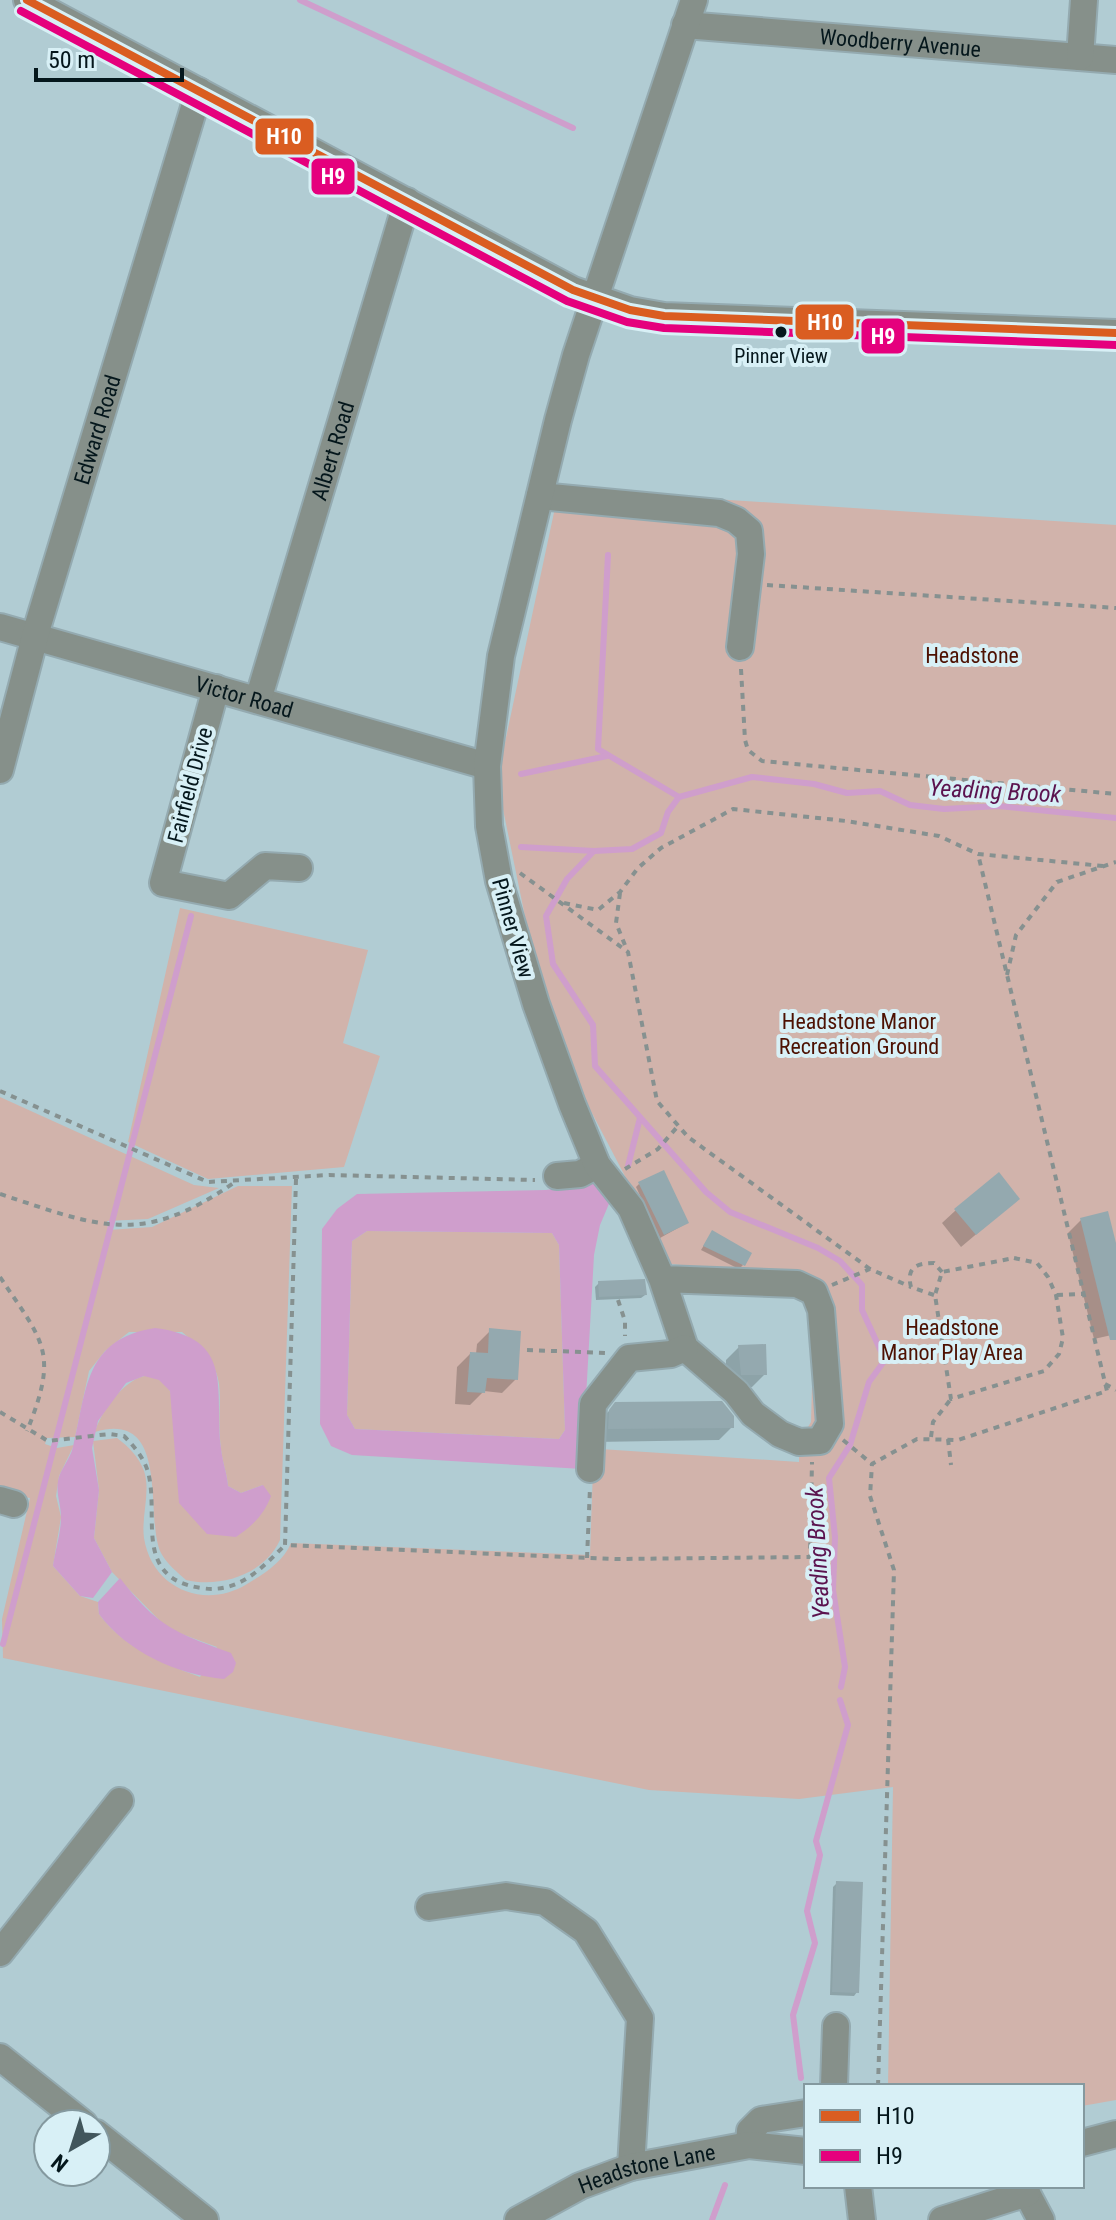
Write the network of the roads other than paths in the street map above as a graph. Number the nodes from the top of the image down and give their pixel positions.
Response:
1 (27, 0) edge
2 (694, 0) edge
3 (1084, 0) edge
4 (685, 25) junction
5 (1080, 57) junction
6 (1116, 60) edge
7 (199, 91) junction
8 (407, 201) junction
9 (597, 299) junction
10 (1116, 333) edge
11 (540, 496) junction
12 (0, 627) edge
13 (37, 638) junction
14 (740, 647) road end
15 (216, 688) junction
16 (258, 700) junction
17 (487, 766) junction
18 (0, 770) edge
19 (299, 868) dead end
20 (602, 1171) junction
21 (557, 1176) road end
22 (662, 1279) junction
23 (685, 1348) junction
24 (590, 1469) road end
25 (120, 1801) dead end
26 (429, 1907) dead end
27 (0, 1953) edge
28 (836, 2026) dead end
29 (0, 2057) edge
30 (834, 2084) edge
31 (64, 2108) edge
32 (804, 2113) edge
33 (1116, 2134) edge
34 (1084, 2142) edge
35 (749, 2145) junction
36 (112, 2146) edge
37 (800, 2151) edge
38 (631, 2167) junction
39 (858, 2188) edge
40 (1025, 2190) edge
41 (205, 2220) edge
42 (518, 2220) edge
43 (862, 2220) edge
44 (942, 2220) edge
45 (1041, 2220) edge

1 - 7 street
2 - 4 street, Pinner View
3 - 5 street
4 - 5 street, Woodberry Avenue
4 - 9 street, Pinner View
5 - 6 street, Woodberry Avenue
7 - 8 street
7 - 13 street, Edward Road
8 - 9 street
8 - 16 street, Albert Road
9 - 10 street
9 - 11 street, Pinner View
11 - 14 street
11 - 17 street, Pinner View
12 - 13 street, Victor Road
13 - 15 street, Victor Road
13 - 18 street, Edward Road
15 - 16 street, Victor Road
15 - 19 street, Fairfield Drive
16 - 17 street, Victor Road
17 - 20 street, Pinner View
20 - 21 street
20 - 22 street, Pinner View
22 - 23 street, Pinner View
22 - 23 street
23 - 24 street
25 - 27 street
26 - 38 street
28 - 30 street
29 - 31 street
32 - 35 street
33 - 34 street
35 - 37 street, Headstone Lane
35 - 38 street, Headstone Lane
36 - 41 street
38 - 42 street, Headstone Lane
39 - 43 street
40 - 44 street
40 - 45 street

